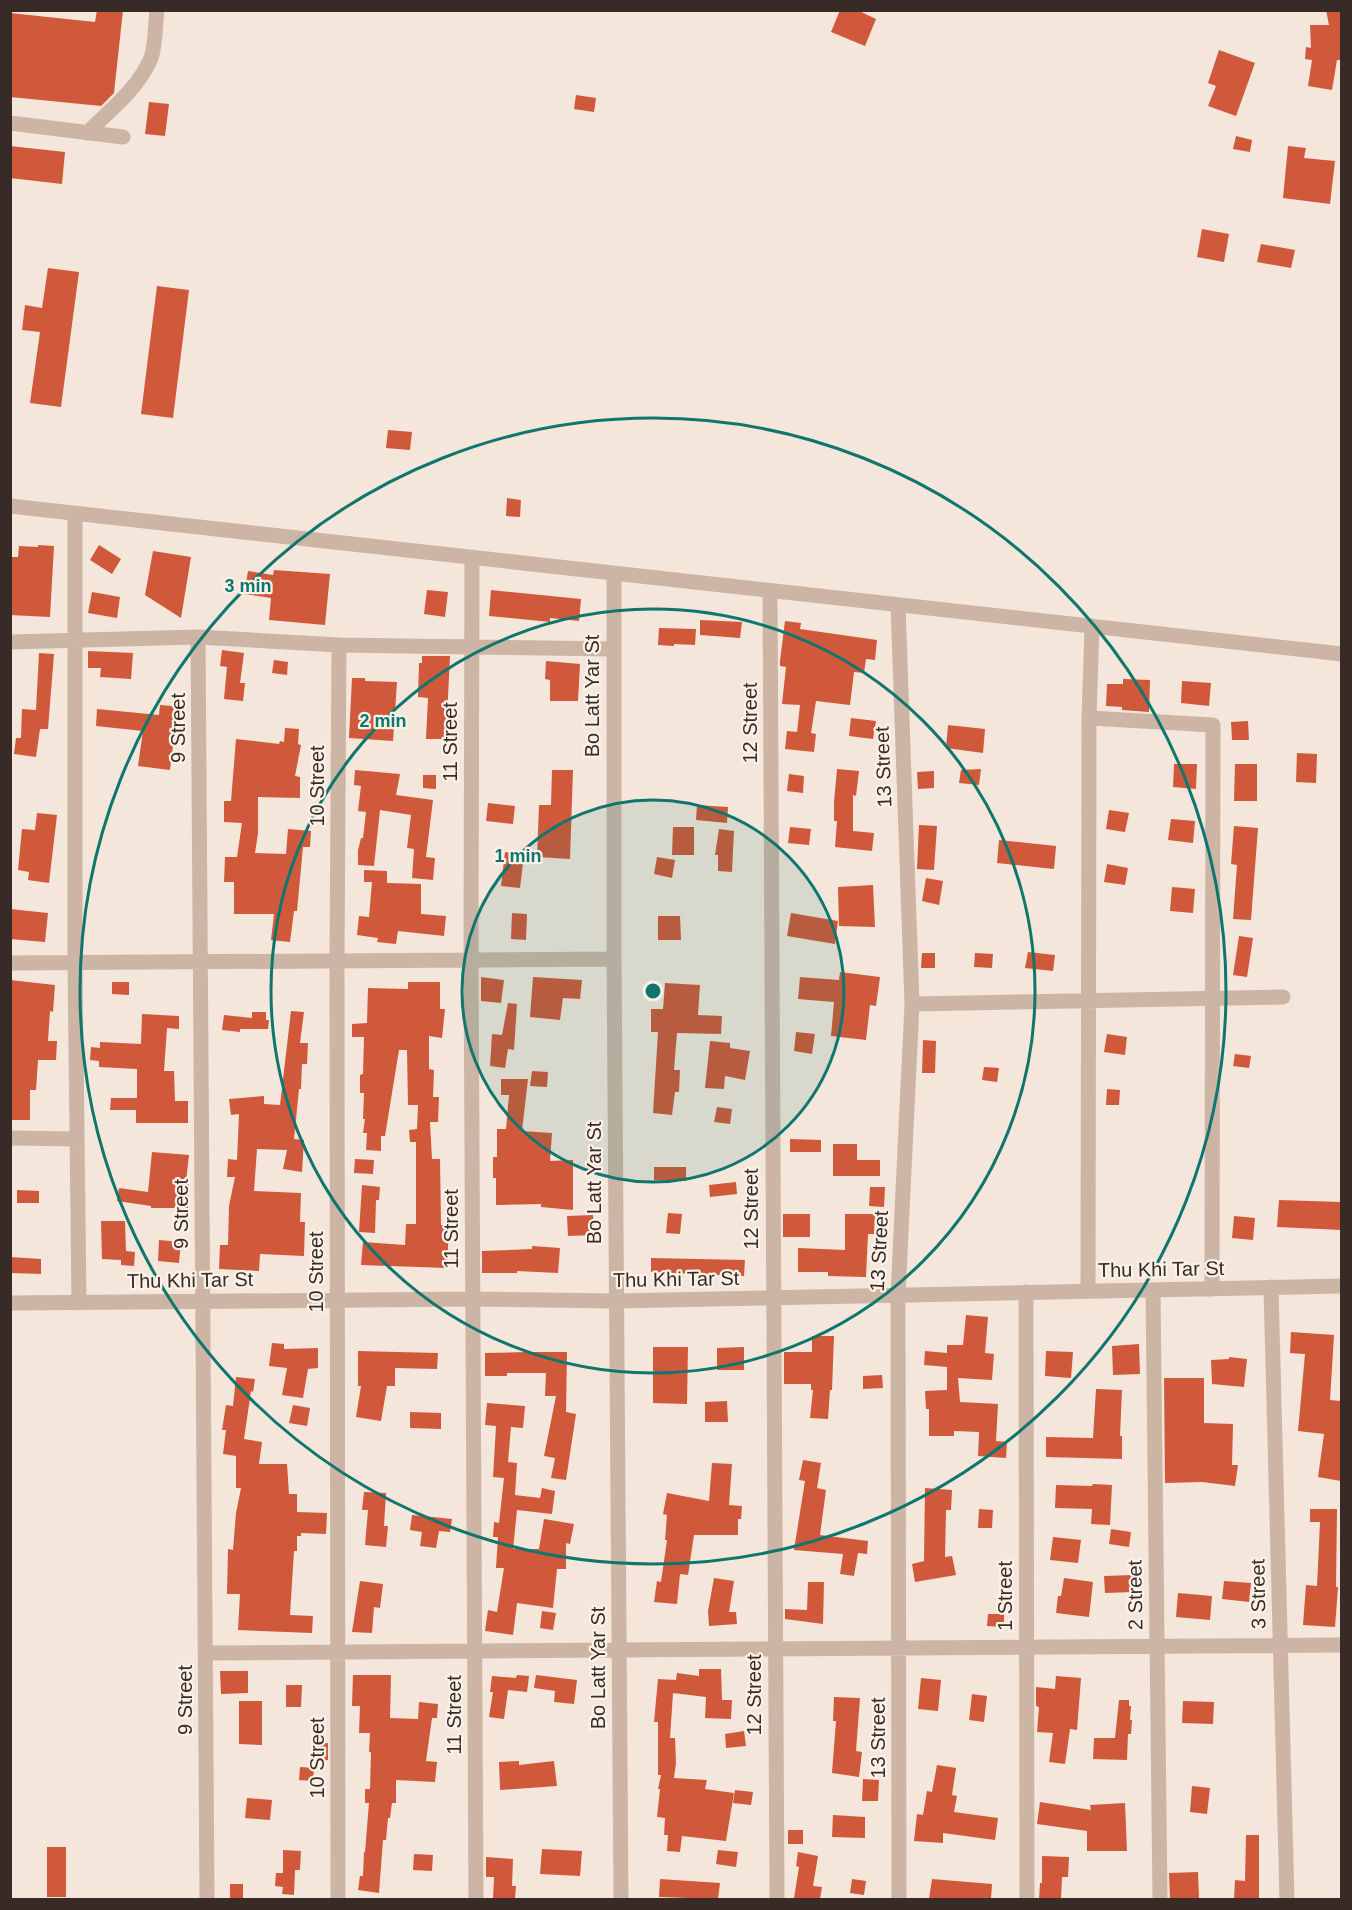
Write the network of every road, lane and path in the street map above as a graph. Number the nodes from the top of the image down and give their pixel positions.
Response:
1 (157, 10) edge
2 (10, 123) edge
3 (87, 133) junction
4 (123, 137) dead end
5 (10, 506) edge
6 (75, 513) junction
7 (472, 557) junction
8 (614, 573) junction
9 (770, 591) junction
10 (898, 605) junction
11 (1092, 626) junction
12 (198, 637) junction
13 (74, 641) junction
14 (10, 642) edge
15 (339, 645) junction
16 (471, 647) junction
17 (613, 649) junction
18 (1341, 654) edge
19 (1089, 718) junction
20 (614, 959) junction
21 (337, 961) junction
22 (471, 961) junction
23 (200, 962) junction
24 (10, 963) edge
25 (75, 963) junction
26 (1283, 997) dead end
27 (1212, 998) junction
28 (1088, 999) junction
29 (912, 1004) junction
30 (10, 1138) edge
31 (77, 1139) junction
32 (1341, 1286) edge
33 (1271, 1287) junction
34 (1212, 1288) junction
35 (1153, 1290) junction
36 (1088, 1291) junction
37 (1026, 1292) junction
38 (897, 1295) junction
39 (772, 1298) junction
40 (473, 1299) junction
41 (337, 1300) junction
42 (203, 1301) junction
43 (616, 1301) junction
44 (79, 1302) junction
45 (10, 1303) edge
46 (1280, 1645) junction
47 (1341, 1645) edge
48 (1157, 1646) junction
49 (1026, 1647) junction
50 (899, 1648) junction
51 (775, 1649) junction
52 (619, 1650) junction
53 (475, 1651) junction
54 (338, 1652) junction
55 (206, 1653) junction
56 (207, 1899) edge
57 (338, 1899) edge
58 (476, 1899) edge
59 (621, 1899) edge
60 (777, 1899) edge
61 (899, 1899) edge
62 (1027, 1899) edge
63 (1160, 1899) edge
64 (1287, 1899) edge

1 - 3 street
2 - 3 street
3 - 4 street
5 - 6 street
6 - 7 street
6 - 13 street
7 - 8 street
7 - 16 street, 11 Street
8 - 9 street
8 - 17 street, Bo Latt Yar St
9 - 10 street
9 - 39 street, 12 Street
10 - 11 street
10 - 29 street, 13 Street
11 - 18 street
11 - 19 street
12 - 13 street
12 - 15 street
12 - 23 street, 9 Street
13 - 14 street
13 - 25 street
15 - 16 street
15 - 21 street, 10 Street
16 - 17 street
16 - 22 street, 11 Street
17 - 20 street, Bo Latt Yar St
19 - 27 street
19 - 28 street
20 - 22 street
20 - 43 street, Bo Latt Yar St
21 - 22 street
21 - 23 street
21 - 41 street, 10 Street
22 - 40 street, 11 Street
23 - 25 street
23 - 42 street, 9 Street
24 - 25 street
25 - 31 street
26 - 27 street
27 - 28 street
27 - 34 street
28 - 29 street
28 - 36 street
29 - 38 street, 13 Street
30 - 31 street
31 - 44 street
32 - 33 street, Thu Khi Tar St
33 - 34 street, Thu Khi Tar St
33 - 46 street, 3 Street
34 - 35 street, Thu Khi Tar St
35 - 36 street, Thu Khi Tar St
35 - 48 street, 2 Street
36 - 37 street, Thu Khi Tar St
37 - 38 street, Thu Khi Tar St
37 - 49 street, 1 Street
38 - 39 street, Thu Khi Tar St
38 - 50 street, 13 Street
39 - 43 street, Thu Khi Tar St
39 - 51 street, 12 Street
40 - 41 street, Thu Khi Tar St
40 - 43 street, Thu Khi Tar St
40 - 53 street, 11 Street
41 - 42 street, Thu Khi Tar St
41 - 54 street, 10 Street
42 - 44 street, Thu Khi Tar St
42 - 55 street, 9 Street
43 - 52 street, Bo Latt Yar St
44 - 45 street, Thu Khi Tar St
46 - 47 street
46 - 48 street
46 - 64 street, 3 Street
48 - 49 street
48 - 63 street, 2 Street
49 - 50 street
49 - 62 street, 1 Street
50 - 51 street
50 - 61 street, 13 Street
51 - 52 street
51 - 60 street, 12 Street
52 - 53 street
52 - 59 street, Bo Latt Yar St
53 - 54 street
53 - 58 street, 11 Street
54 - 55 street
54 - 57 street, 10 Street
55 - 56 street, 9 Street

